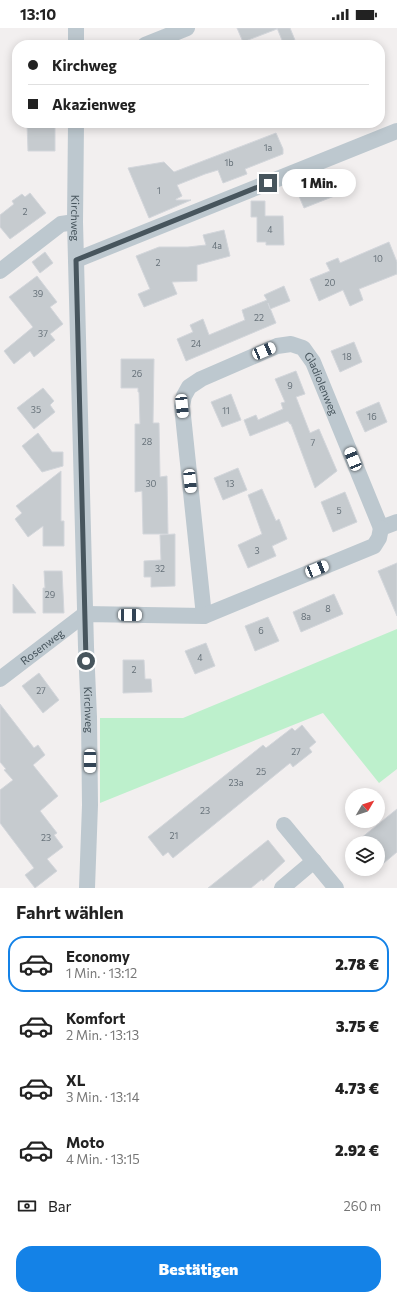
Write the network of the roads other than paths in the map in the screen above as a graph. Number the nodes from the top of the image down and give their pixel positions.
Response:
1 (76, 28) edge
2 (187, 28) edge
3 (76, 40) edge
4 (157, 40) edge
5 (76, 128) edge
6 (397, 131) edge
7 (75, 222) junction
8 (76, 260) junction
9 (0, 271) edge
10 (397, 522) edge
11 (381, 528) junction
12 (85, 614) junction
13 (204, 616) junction
14 (0, 680) edge
15 (284, 825) dead end
16 (314, 861) junction
17 (87, 888) edge
18 (282, 888) edge
19 (336, 888) edge

1 - 3 street
2 - 4 street
5 - 7 street, Kirchweg
6 - 8 street
7 - 8 street, Kirchweg
7 - 9 street
8 - 12 street, Kirchweg
10 - 11 street
11 - 13 street
11 - 13 street, Gladiolenweg
12 - 13 street
12 - 14 street, Rosenweg
12 - 17 street, Kirchweg
15 - 16 street
16 - 18 street
16 - 19 street

